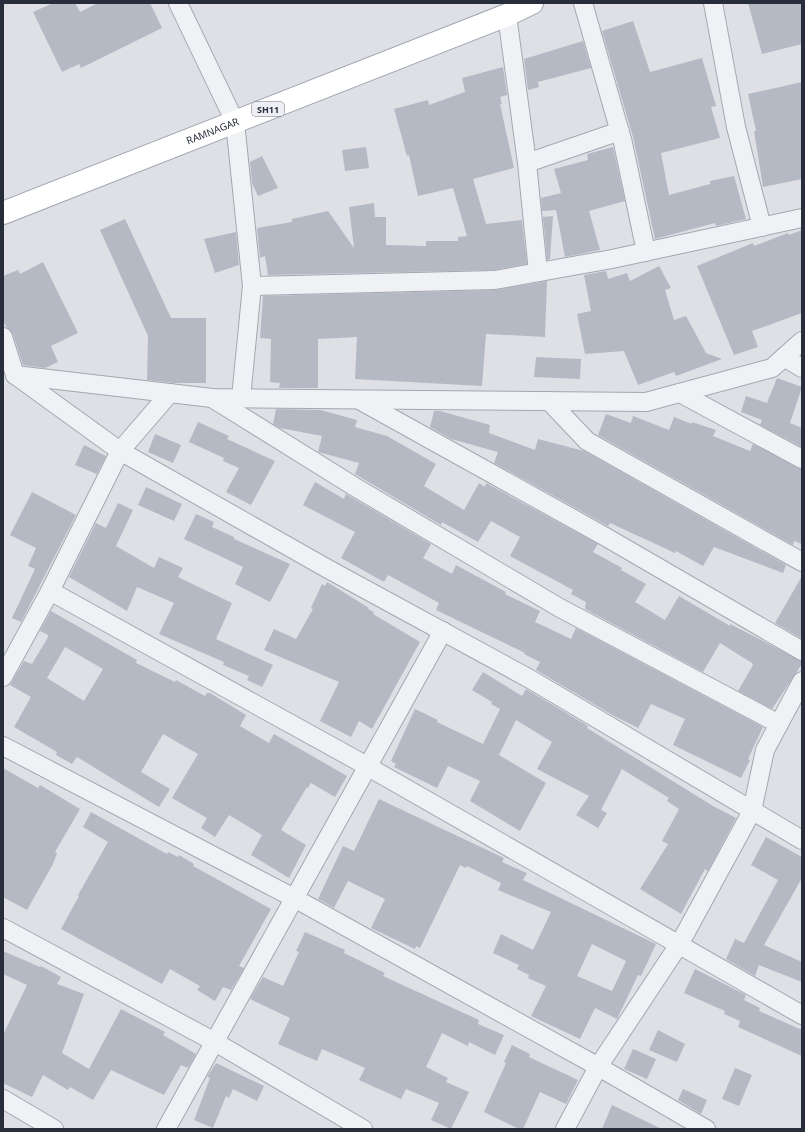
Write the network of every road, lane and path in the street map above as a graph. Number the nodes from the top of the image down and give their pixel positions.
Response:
1 (178, 3) edge
2 (532, 3) edge
3 (583, 3) edge
4 (713, 3) edge
5 (506, 15) junction
6 (235, 122) junction
7 (620, 131) junction
8 (526, 163) junction
9 (3, 213) edge
10 (802, 218) edge
11 (762, 227) junction
12 (646, 252) junction
13 (538, 272) junction
14 (252, 286) junction
15 (3, 336) edge
16 (802, 341) edge
17 (784, 357) junction
18 (802, 368) edge
19 (15, 375) junction
20 (170, 393) junction
21 (680, 393) junction
22 (212, 398) junction
23 (241, 398) junction
24 (360, 400) junction
25 (549, 401) junction
26 (120, 451) junction
27 (802, 459) edge
28 (802, 562) edge
29 (50, 591) junction
30 (443, 631) junction
31 (802, 651) edge
32 (3, 677) edge
33 (802, 681) edge
34 (779, 724) junction
35 (3, 746) edge
36 (367, 767) junction
37 (752, 811) junction
38 (802, 840) edge
39 (294, 898) junction
40 (3, 928) edge
41 (679, 944) junction
42 (802, 1015) edge
43 (215, 1042) junction
44 (598, 1067) junction
45 (3, 1099) edge
46 (54, 1129) edge
47 (166, 1129) edge
48 (363, 1129) edge
49 (565, 1129) edge
50 (706, 1129) edge

1 - 6 street
2 - 5 main road, RAMNAGAR / SH11
3 - 7 street
4 - 11 street
5 - 6 main road, RAMNAGAR / SH11
5 - 8 street
6 - 9 main road, RAMNAGAR / SH11
6 - 14 street
7 - 8 street
7 - 12 street
8 - 13 street
10 - 11 street
11 - 12 street
12 - 13 street
13 - 14 street
14 - 23 street
15 - 19 street
16 - 17 street
17 - 18 street
17 - 21 street
19 - 20 street
19 - 26 street
20 - 22 street
20 - 26 street
21 - 25 street
21 - 27 street
22 - 23 street
22 - 34 street
23 - 24 street
24 - 25 street
24 - 31 street
25 - 28 street
26 - 29 street
26 - 30 street
29 - 32 street
29 - 36 street
30 - 36 street
30 - 37 street
33 - 34 street
34 - 37 street
35 - 39 street
36 - 39 street
36 - 41 street
37 - 38 street
37 - 41 street
39 - 43 street
39 - 44 street
40 - 43 street
41 - 42 street
41 - 44 street
43 - 47 street
43 - 48 street
44 - 49 street
44 - 50 street
45 - 46 street

